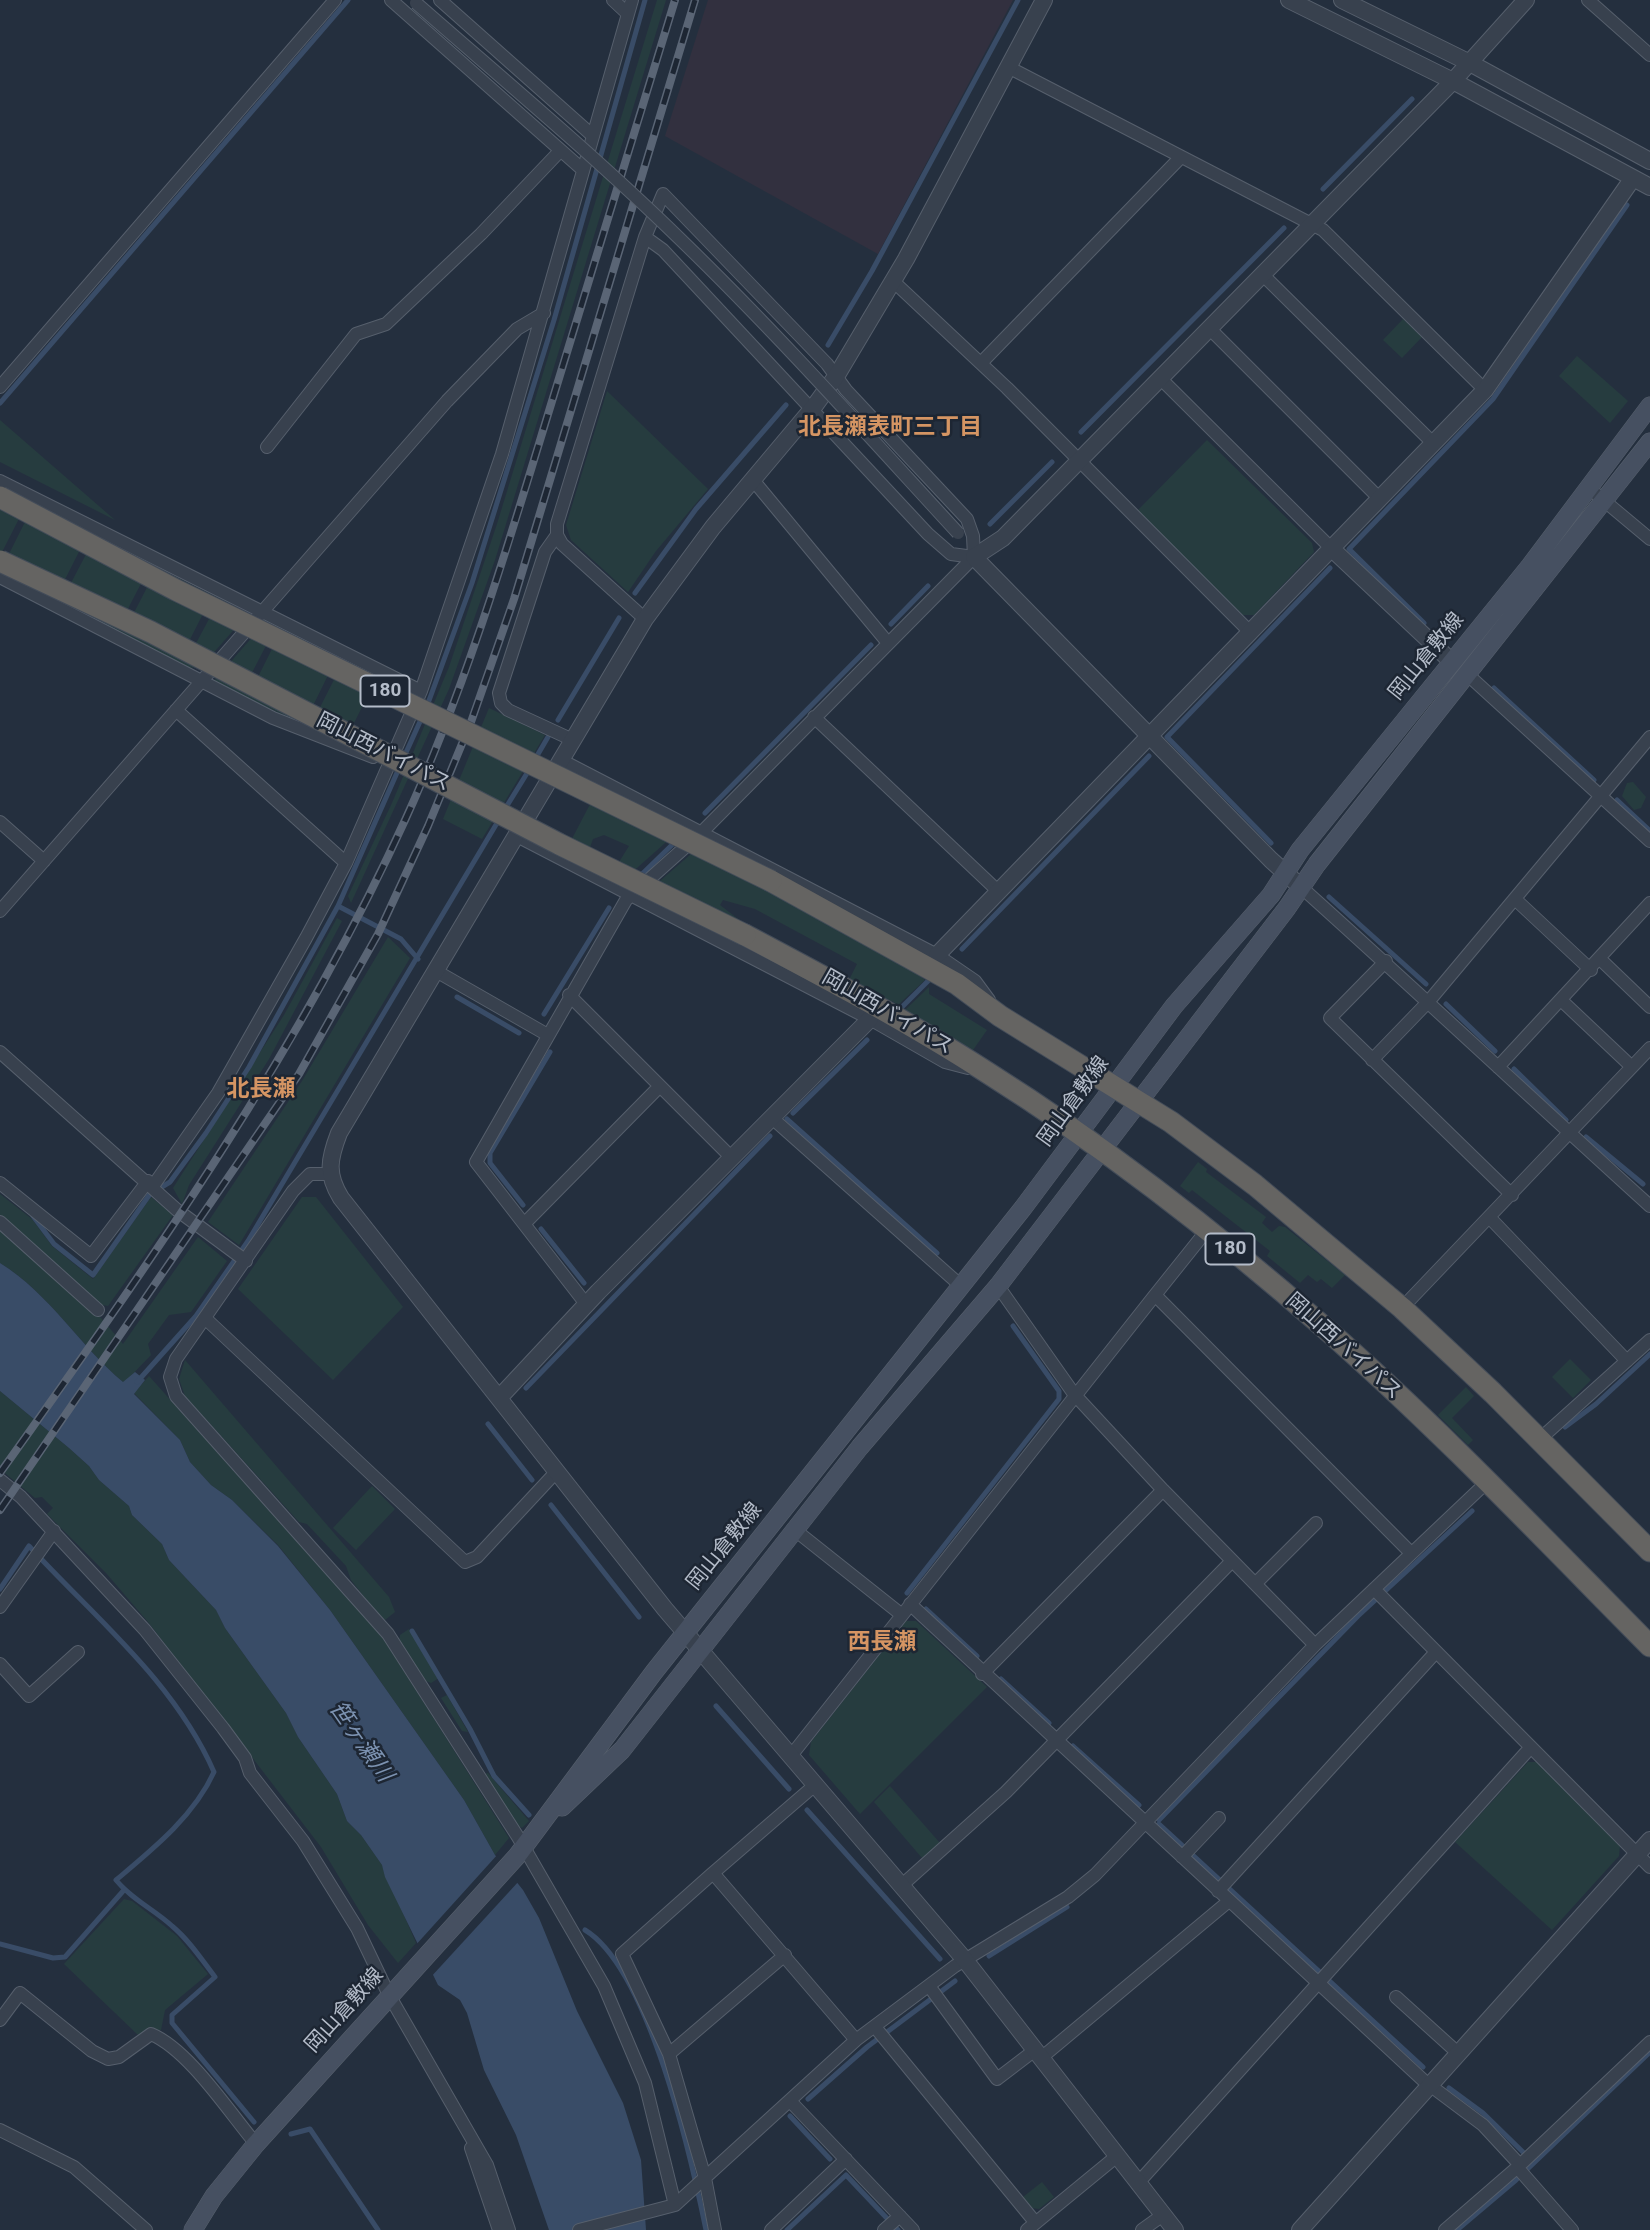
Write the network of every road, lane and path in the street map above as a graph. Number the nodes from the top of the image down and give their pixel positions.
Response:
1 (335, 0) edge
2 (391, 0) edge
3 (440, 0) edge
4 (613, 0) edge
5 (632, 0) edge
6 (1044, 0) edge
7 (1289, 0) edge
8 (1342, 0) edge
9 (1526, 0) edge
10 (1588, 0) edge
11 (414, 1) edge
12 (628, 14) junction
13 (1650, 55) edge
14 (1470, 63) junction
15 (1008, 67) junction
16 (1453, 81) junction
17 (593, 136) junction
18 (560, 151) junction
19 (1649, 157) edge
20 (1180, 158) junction
21 (583, 170) junction
22 (1633, 178) junction
23 (1650, 187) edge
24 (1312, 225) junction
25 (645, 237) junction
26 (1263, 275) junction
27 (893, 281) junction
28 (544, 313) junction
29 (1210, 329) junction
30 (981, 362) junction
31 (836, 375) junction
32 (1161, 379) junction
33 (0, 387) edge
34 (1485, 390) junction
35 (1650, 406) edge
36 (813, 408) junction
37 (1650, 442) edge
38 (1433, 443) junction
39 (267, 447) dead end
40 (1079, 460) junction
41 (753, 480) junction
42 (0, 481) edge
43 (1589, 488) junction
44 (0, 497) edge
45 (1380, 498) junction
46 (1605, 500) junction
47 (557, 536) junction
48 (1650, 539) edge
49 (1331, 548) junction
50 (974, 557) junction
51 (0, 561) edge
52 (0, 577) edge
53 (259, 612) junction
54 (645, 619) junction
55 (1249, 631) junction
56 (888, 643) junction
57 (1452, 662) junction
58 (1468, 674) junction
59 (200, 680) junction
60 (421, 691) junction
61 (176, 710) junction
62 (814, 717) junction
63 (1148, 735) junction
64 (1650, 737) edge
65 (573, 740) junction
66 (562, 760) junction
67 (390, 764) junction
68 (1601, 796) junction
69 (0, 822) edge
70 (702, 832) junction
71 (517, 836) junction
72 (1650, 841) edge
73 (44, 861) junction
74 (346, 863) junction
75 (1286, 873) junction
76 (1301, 887) junction
77 (999, 892) junction
78 (632, 894) junction
79 (1515, 899) junction
80 (1650, 903) edge
81 (0, 911) edge
82 (937, 955) junction
83 (1386, 961) junction
84 (1595, 965) junction
85 (436, 971) junction
86 (569, 995) junction
87 (1561, 1000) junction
88 (1429, 1001) junction
89 (1650, 1007) edge
90 (1000, 1016) junction
91 (870, 1019) junction
92 (546, 1034) junction
93 (1650, 1048) edge
94 (0, 1052) edge
95 (1372, 1059) junction
96 (1498, 1067) junction
97 (1632, 1067) junction
98 (989, 1073) junction
99 (660, 1086) junction
100 (1113, 1087) junction
101 (1137, 1102) junction
102 (771, 1118) junction
103 (1079, 1134) junction
104 (1569, 1136) junction
105 (1101, 1151) junction
106 (731, 1157) junction
107 (329, 1174) junction
108 (0, 1183) edge
109 (154, 1187) junction
110 (1511, 1195) junction
111 (1648, 1201) edge
112 (1490, 1218) junction
113 (0, 1222) edge
114 (524, 1224) junction
115 (1207, 1230) junction
116 (241, 1257) junction
117 (960, 1285) junction
118 (998, 1286) junction
119 (1155, 1295) junction
120 (586, 1304) junction
121 (1402, 1308) junction
122 (98, 1310) dead end
123 (206, 1319) junction
124 (1647, 1349) edge
125 (1627, 1361) junction
126 (1074, 1394) junction
127 (499, 1398) junction
128 (1539, 1439) junction
129 (556, 1471) junction
130 (0, 1480) edge
131 (1487, 1482) junction
132 (1163, 1490) junction
133 (1316, 1523) dead end
134 (794, 1530) junction
135 (54, 1531) junction
136 (1650, 1551) edge
137 (1411, 1553) junction
138 (1233, 1561) junction
139 (1255, 1584) junction
140 (1378, 1593) junction
141 (0, 1607) edge
142 (906, 1609) junction
143 (685, 1633) junction
144 (1314, 1645) junction
145 (1650, 1646) edge
146 (78, 1652) dead end
147 (700, 1652) junction
148 (1436, 1653) junction
149 (0, 1664) edge
150 (982, 1674) junction
151 (1056, 1741) junction
152 (1531, 1747) junction
153 (790, 1757) junction
154 (815, 1785) junction
155 (1219, 1818) dead end
156 (1143, 1821) junction
157 (539, 1828) junction
158 (1650, 1840) edge
159 (520, 1852) junction
160 (1186, 1853) junction
161 (1637, 1854) junction
162 (1650, 1867) edge
163 (713, 1873) junction
164 (901, 1886) junction
165 (1222, 1886) junction
166 (1229, 1901) junction
167 (785, 1955) junction
168 (965, 1960) junction
169 (1323, 1979) junction
170 (393, 1991) junction
171 (934, 1992) junction
172 (1396, 1997) dead end
173 (0, 2020) edge
174 (879, 2033) junction
175 (856, 2040) junction
176 (1650, 2042) edge
177 (669, 2054) junction
178 (1038, 2054) junction
179 (1459, 2054) junction
180 (1430, 2086) junction
181 (791, 2102) junction
182 (460, 2117) junction
183 (0, 2130) edge
184 (256, 2144) junction
185 (1117, 2157) junction
186 (846, 2159) junction
187 (1523, 2165) junction
188 (700, 2182) junction
189 (1138, 2183) junction
190 (671, 2207) junction
191 (1163, 2215) junction
192 (892, 2223) edge
193 (1031, 2226) edge
194 (146, 2230) edge
195 (193, 2230) edge
196 (499, 2230) edge
197 (509, 2230) edge
198 (579, 2230) edge
199 (715, 2230) edge
200 (771, 2230) edge
201 (913, 2230) edge
202 (1142, 2230) edge
203 (1175, 2230) edge
204 (1300, 2230) edge
205 (1445, 2230) edge
206 (1572, 2230) edge

1 - 33 street
2 - 18 street
3 - 17 street
4 - 12 street
5 - 12 street
6 - 15 street
7 - 16 street
8 - 14 street
9 - 14 street
10 - 13 street
11 - 50 street, bridge
12 - 17 street
14 - 16 street
14 - 19 street
15 - 20 street
15 - 27 street
16 - 22 street
16 - 24 street
17 - 21 street
18 - 21 street
18 - 39 street
20 - 24 street
20 - 30 street
21 - 28 street
22 - 23 street
22 - 34 street
24 - 26 street
24 - 34 street
25 - 31 street
25 - 36 street
25 - 47 street
26 - 29 street
26 - 38 street
27 - 30 street
27 - 31 street
28 - 53 street
28 - 60 street
29 - 32 street
29 - 45 street
30 - 40 street
31 - 36 street
31 - 50 street
32 - 40 street
32 - 49 street
34 - 38 street
35 - 43 main road, 岡山倉敷線
36 - 41 street
36 - 50 street
37 - 46 main road, 岡山倉敷線
38 - 45 street
40 - 50 street
40 - 55 street
41 - 54 street
41 - 56 street
42 - 53 street
43 - 46 street
43 - 57 main road, 岡山倉敷線
44 - 90 highway, 180, bridge
45 - 49 street
46 - 48 street
46 - 58 main road, 岡山倉敷線
47 - 54 street
47 - 65 street
49 - 55 street
49 - 57 street
50 - 56 street
50 - 63 street
51 - 98 highway, 岡山西バイパス / 180, bridge
52 - 59 street
53 - 59 street
53 - 60 street
54 - 65 street
55 - 63 street
56 - 62 street
57 - 75 main road, 岡山倉敷線
58 - 68 street
58 - 76 main road, 岡山倉敷線
59 - 61 street
59 - 67 street
60 - 67 street
61 - 73 street
61 - 74 street
62 - 70 street
62 - 77 street
63 - 75 street
63 - 77 street
64 - 68 street
65 - 66 street
66 - 70 street
66 - 71 street
67 - 74 street
68 - 72 street
68 - 79 street
69 - 73 street
70 - 78 street
70 - 82 street
71 - 78 street
71 - 85 street
73 - 81 street
74 - 109 street
75 - 76 street
75 - 100 main road, 岡山倉敷線
76 - 83 street
76 - 101 main road, 岡山倉敷線
77 - 82 street
78 - 86 street
78 - 91 street
79 - 84 street
79 - 88 street
80 - 84 street
82 - 90 street
83 - 88 street
83 - 95 street
84 - 87 street
84 - 89 street
85 - 92 street
85 - 107 street
86 - 92 street
86 - 99 street
87 - 96 street
87 - 97 street
88 - 95 street
88 - 96 street
90 - 100 highway, 180
91 - 98 street
91 - 102 street
92 - 114 street
93 - 97 street
94 - 109 street
95 - 110 street
96 - 104 street
97 - 104 street
98 - 103 highway, 岡山西バイパス / 180
99 - 106 street
99 - 114 street
100 - 101 highway, 180
100 - 103 main road, 岡山倉敷線
101 - 105 main road, 岡山倉敷線
101 - 121 highway, 180
102 - 106 street
102 - 117 street
103 - 105 highway, 岡山西バイパス / 180
103 - 117 main road, 岡山倉敷線
104 - 110 street
104 - 111 street
105 - 115 highway, 岡山西バイパス / 180
105 - 118 main road, 岡山倉敷線
106 - 120 street
107 - 116 street
107 - 127 street
108 - 109 street
109 - 116 street
110 - 112 street
112 - 121 street
112 - 125 street
113 - 122 street
114 - 120 street
115 - 119 street
115 - 131 highway, 岡山西バイパス / 180
116 - 123 street
117 - 143 main road, 岡山倉敷線
118 - 126 street
118 - 134 main road, 岡山倉敷線
119 - 126 street
119 - 137 street
120 - 127 street
121 - 128 highway, 180
123 - 129 street
123 - 159 street
124 - 125 street
125 - 128 street
126 - 132 street
126 - 142 street
127 - 129 street
128 - 136 highway, 180
129 - 143 street
130 - 135 street
131 - 137 street
131 - 145 highway, 岡山西バイパス / 180
132 - 138 street
132 - 150 street
133 - 139 street
134 - 142 street
134 - 147 main road, 岡山倉敷線
135 - 141 street
135 - 170 street
137 - 140 street
138 - 139 street
138 - 151 street
139 - 144 street
140 - 144 street
140 - 148 street
142 - 150 street
142 - 153 street
143 - 147 street
143 - 157 main road, 岡山倉敷線
144 - 156 street
146 - 149 street
147 - 153 street
147 - 157 main road, 岡山倉敷線
148 - 152 street
148 - 165 street
150 - 151 street
151 - 156 street
151 - 164 street
152 - 161 street
152 - 169 street
153 - 154 street
154 - 163 street
154 - 164 street
155 - 160 street
156 - 160 street
156 - 168 street
157 - 159 main road, 岡山倉敷線
158 - 161 street
159 - 170 main road, 岡山倉敷線
159 - 190 street
160 - 165 street
161 - 162 street
161 - 179 street
163 - 167 street
163 - 177 street
164 - 168 street
165 - 166 street
166 - 169 street
166 - 178 street
167 - 175 street
167 - 177 street
168 - 171 street
168 - 178 street
169 - 180 street
169 - 189 street
170 - 182 street
170 - 184 main road, 岡山倉敷線
171 - 174 street
171 - 178 street
172 - 179 street
173 - 184 street
174 - 175 street
174 - 193 street
175 - 181 street
176 - 187 street
177 - 188 street
178 - 185 street
179 - 180 street
180 - 187 street
180 - 204 street
181 - 186 street
181 - 188 street
182 - 196 street
182 - 197 street
183 - 194 street
184 - 195 main road, 岡山倉敷線
185 - 189 street
185 - 193 street
186 - 192 street
186 - 200 street
187 - 205 street
187 - 206 street
188 - 190 street
188 - 199 street
189 - 191 street
190 - 198 street
191 - 202 street
191 - 203 street
192 - 201 street

